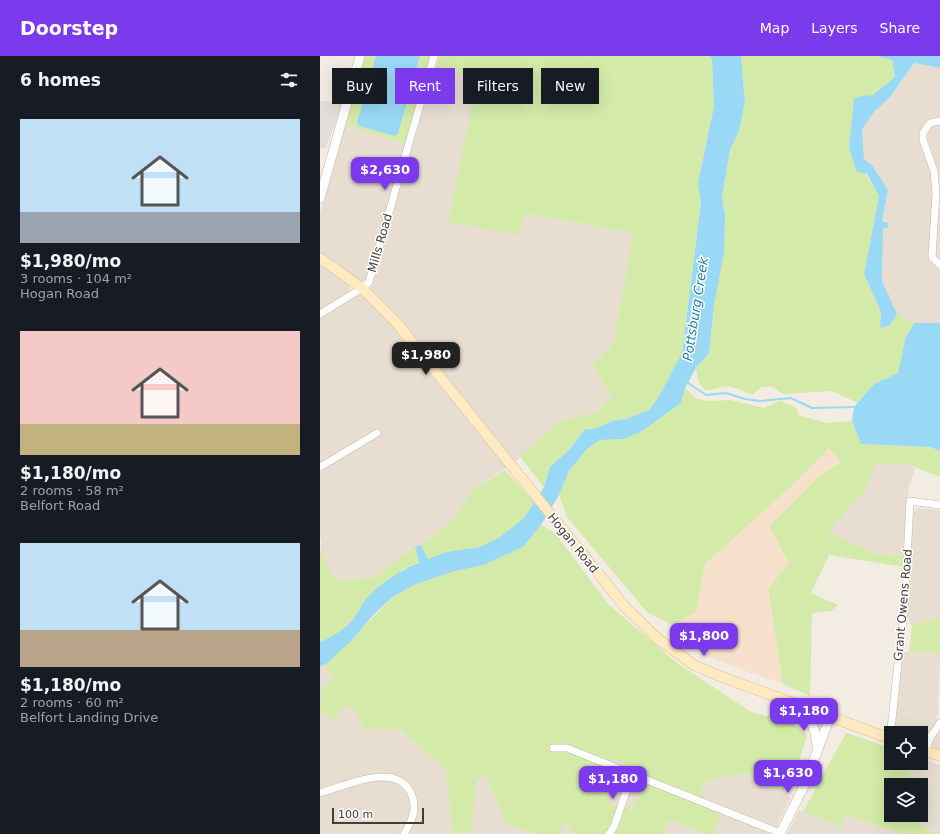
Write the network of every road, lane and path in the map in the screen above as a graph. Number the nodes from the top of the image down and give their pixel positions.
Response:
1 (360, 56) edge
2 (434, 56) edge
3 (940, 121) edge
4 (938, 194) edge
5 (320, 198) edge
6 (320, 258) edge
7 (937, 264) edge
8 (362, 288) junction
9 (320, 314) edge
10 (377, 433) dead end
11 (320, 466) edge
12 (940, 505) edge
13 (801, 707) junction
14 (830, 717) junction
15 (940, 723) edge
16 (891, 726) edge
17 (884, 736) edge
18 (928, 741) edge
19 (553, 748) dead end
20 (818, 751) junction
21 (928, 752) edge
22 (940, 756) edge
23 (632, 774) junction
24 (320, 793) edge
25 (780, 833) edge
26 (404, 834) edge
27 (609, 834) edge

1 - 5 street
2 - 8 street, Mills Road
3 - 4 street
4 - 7 street
6 - 8 main road, Hogan Road
8 - 9 street, Mills Road
8 - 13 main road, Hogan Road
10 - 11 street
12 - 16 street, Grant Owens Road
13 - 14 main road, Hogan Road
13 - 20 street
14 - 17 main road, Hogan Road
14 - 20 street
15 - 18 street
19 - 23 street
20 - 25 street
21 - 22 main road
23 - 25 street
23 - 27 street
24 - 26 street

